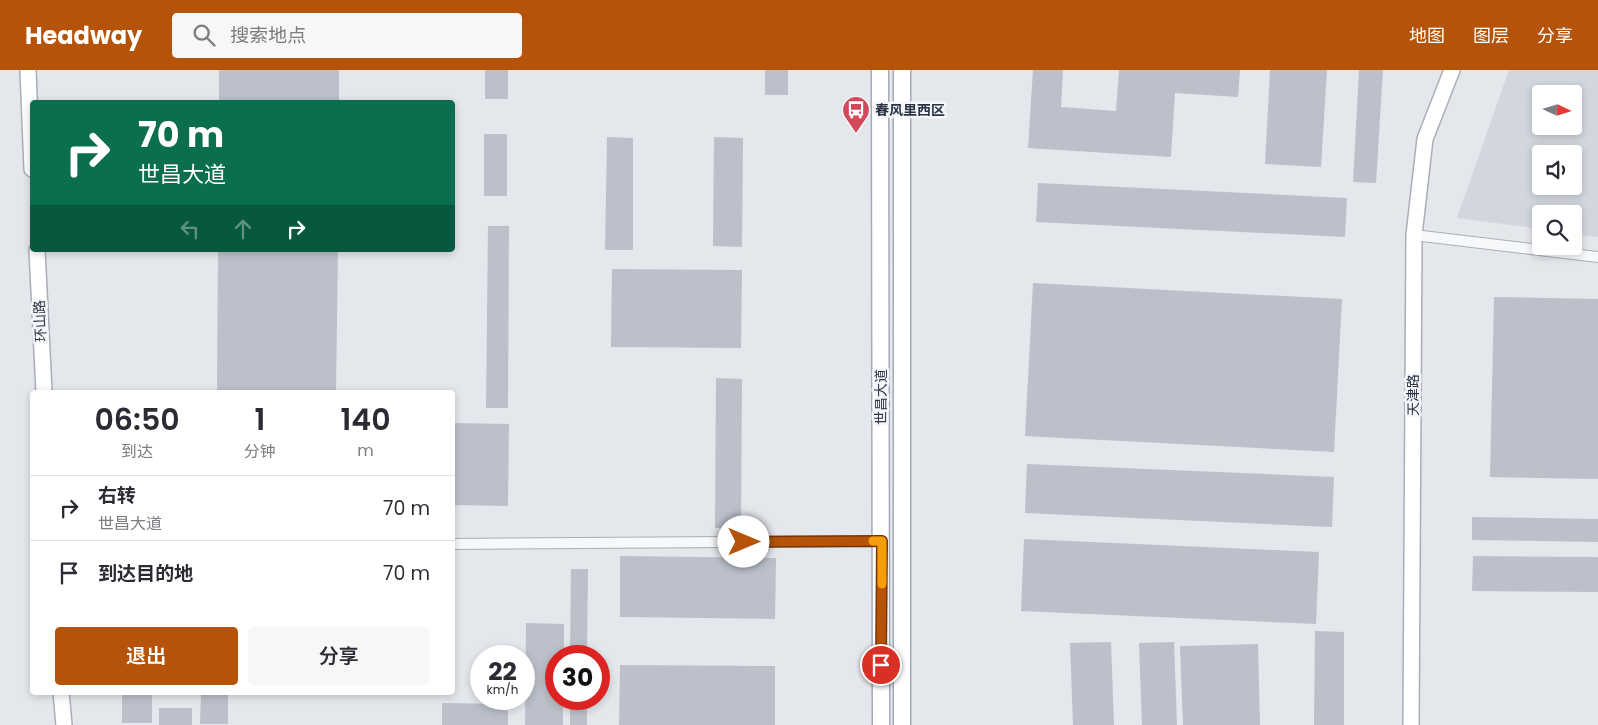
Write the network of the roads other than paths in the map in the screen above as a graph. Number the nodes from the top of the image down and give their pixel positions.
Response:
1 (28, 70) edge
2 (880, 70) edge
3 (902, 70) edge
4 (1452, 70) edge
5 (30, 120) edge
6 (1414, 235) junction
7 (36, 252) edge
8 (1598, 257) edge
9 (44, 390) edge
10 (882, 541) junction
11 (455, 544) edge
12 (62, 695) edge
13 (64, 725) edge
14 (881, 725) edge
15 (902, 725) edge
16 (1411, 725) edge

1 - 5 main road
2 - 10 main road, 世昌大道
3 - 15 main road, 世昌大道
4 - 6 main road, 天津路
6 - 8 street
6 - 16 main road, 天津路
7 - 9 main road, 环山路
10 - 11 street
10 - 14 main road, 世昌大道
12 - 13 main road

